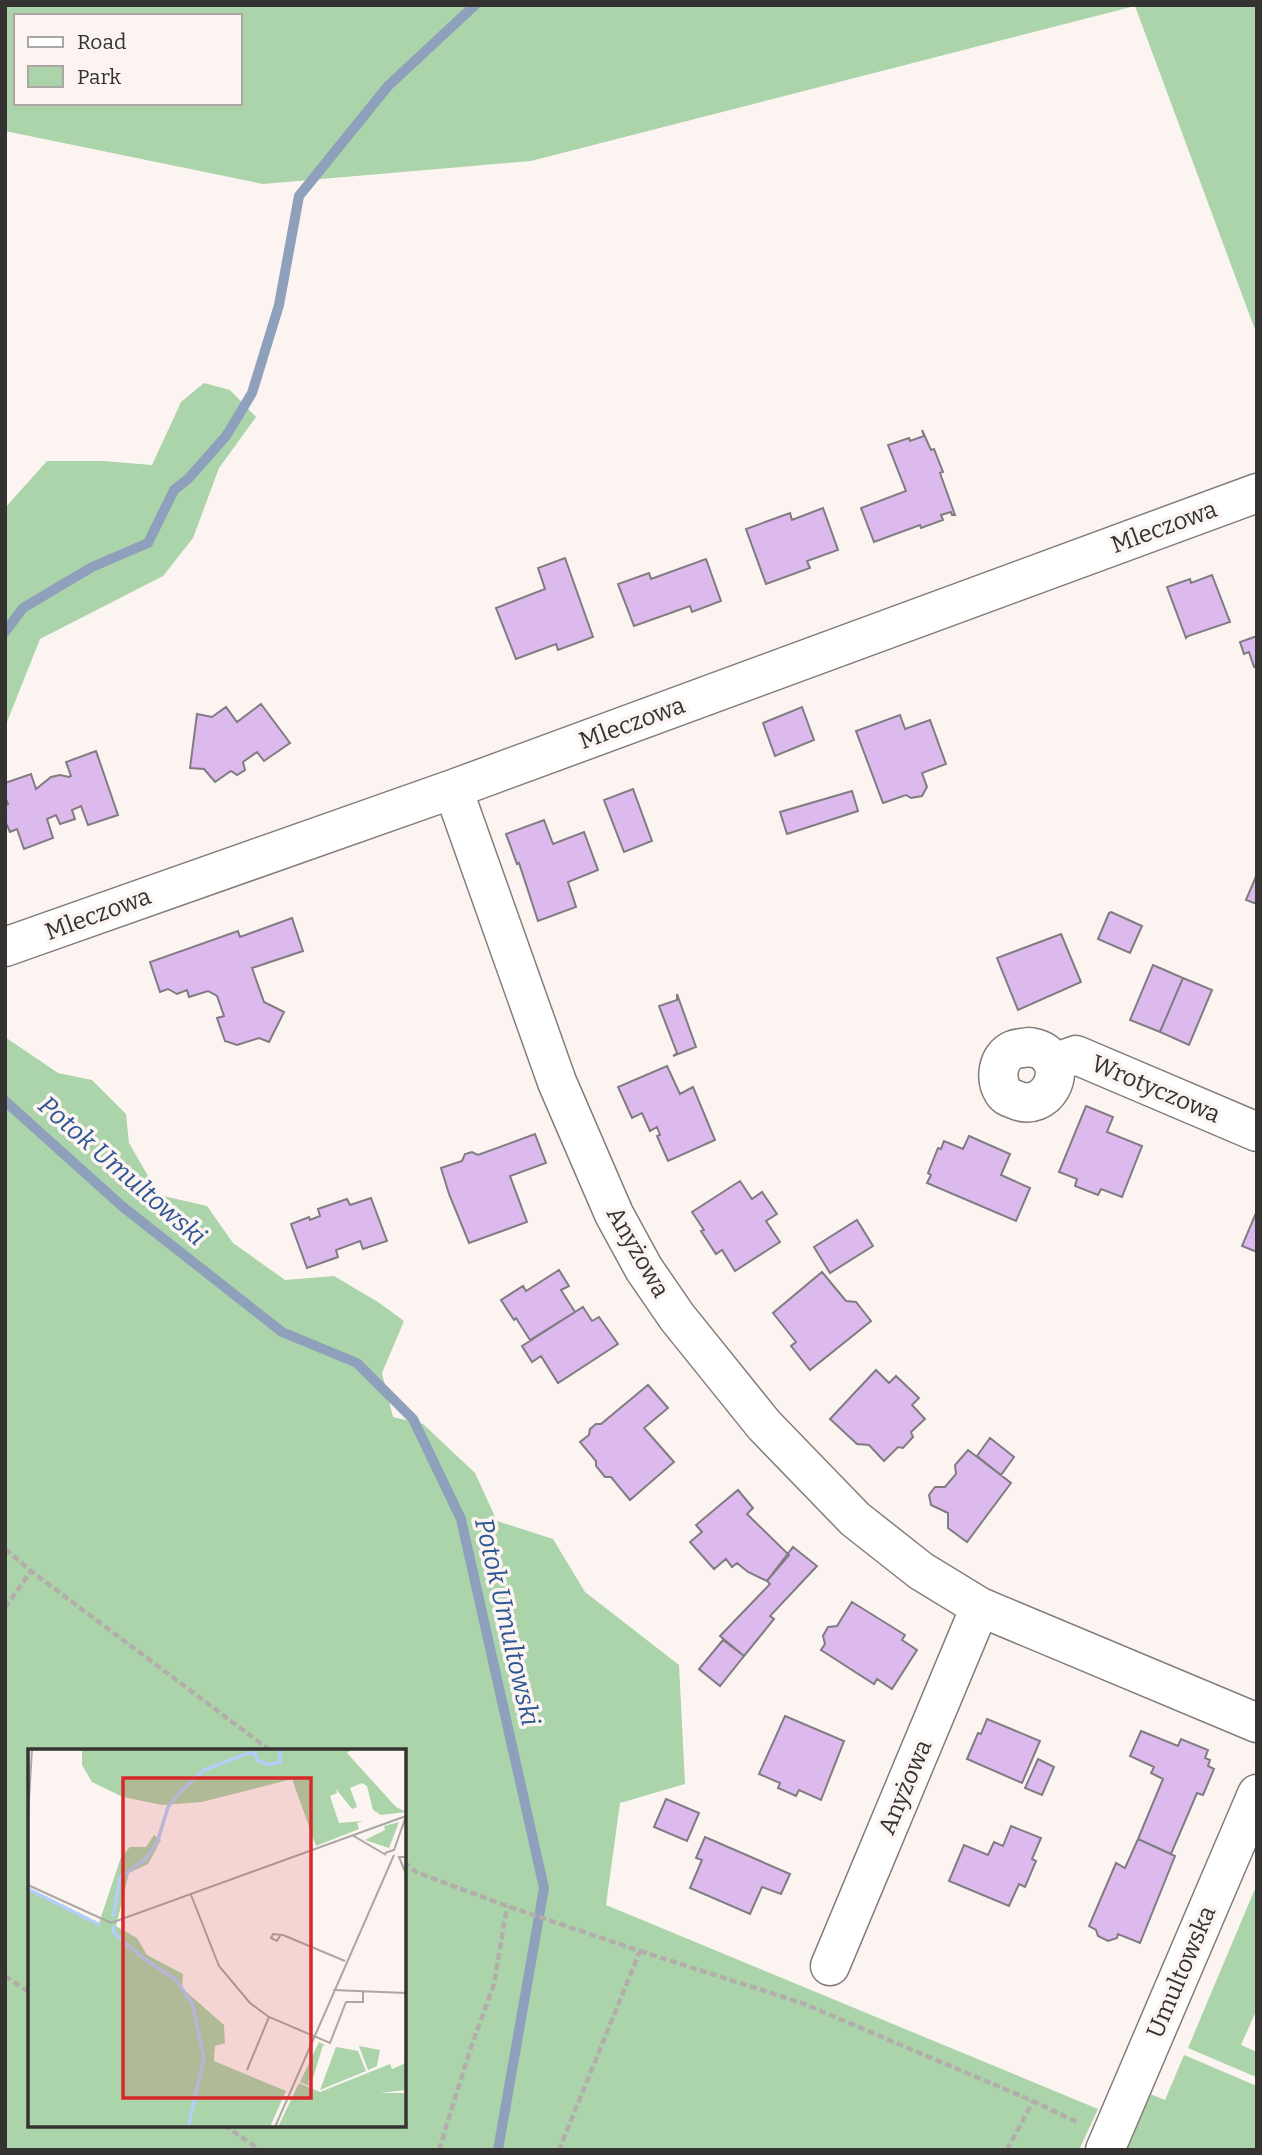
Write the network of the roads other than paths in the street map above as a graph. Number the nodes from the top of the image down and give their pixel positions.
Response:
1 (1257, 493) edge
2 (453, 789) junction
3 (5, 947) edge
4 (1054, 1063) dead end
5 (1257, 1132) edge
6 (980, 1608) junction
7 (1257, 1723) edge
8 (1257, 1794) edge
9 (830, 1966) dead end
10 (1107, 2144) edge

1 - 2 street, Mleczowa
2 - 3 street, Mleczowa
2 - 6 street, Anyżowa
4 - 5 street, Wrotyczowa
6 - 7 street, Anyżowa
6 - 9 street, Anyżowa
8 - 10 street, Umultowska

